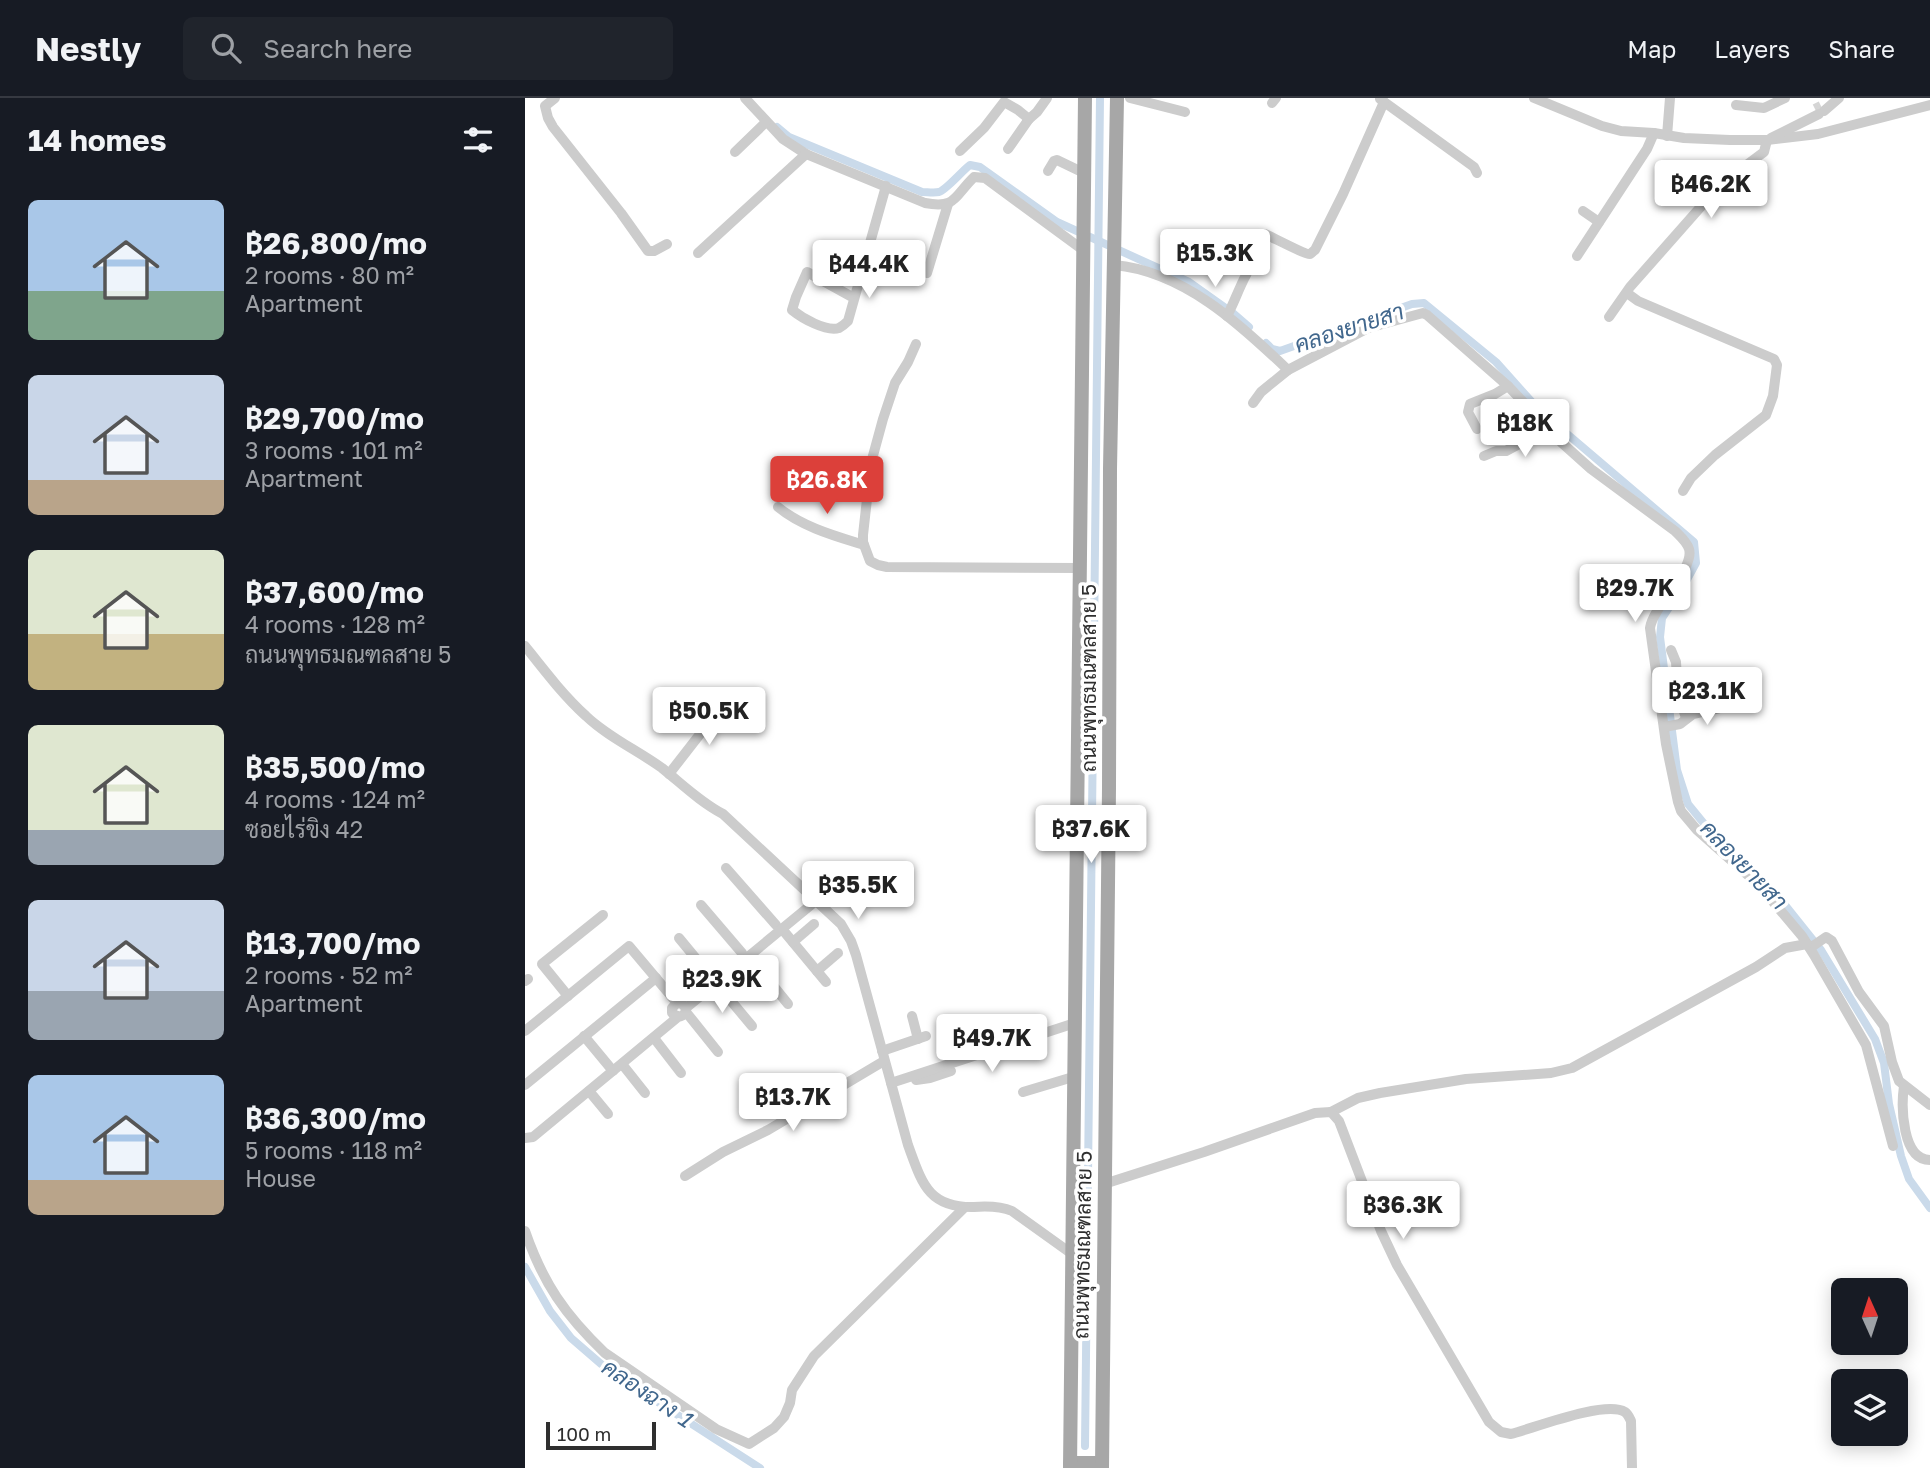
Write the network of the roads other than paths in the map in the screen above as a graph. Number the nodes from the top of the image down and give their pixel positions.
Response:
1 (555, 98) edge
2 (745, 98) edge
3 (1047, 98) edge
4 (1085, 98) edge
5 (1117, 98) edge
6 (1131, 98) edge
7 (1534, 98) edge
8 (1670, 98) edge
9 (1786, 98) edge
10 (1832, 98) edge
11 (1839, 98) edge
12 (1381, 100) edge
13 (1930, 104) edge
14 (1736, 105) dead end
15 (1820, 110) junction
16 (1185, 113) dead end
17 (1029, 119) junction
18 (766, 122) junction
19 (1654, 133) junction
20 (1667, 136) junction
21 (1769, 140) junction
22 (1009, 149) dead end
23 (960, 151) dead end
24 (735, 152) dead end
25 (806, 154) junction
26 (1048, 171) dead end
27 (1084, 173) junction
28 (1477, 173) dead end
29 (886, 186) junction
30 (948, 204) junction
31 (1583, 211) dead end
32 (1599, 222) junction
33 (667, 244) dead end
34 (1083, 248) junction
35 (698, 253) dead end
36 (1577, 257) dead end
37 (1114, 263) junction
38 (927, 273) dead end
39 (1626, 293) junction
40 (854, 298) junction
41 (1229, 312) junction
42 (1609, 317) dead end
43 (916, 344) dead end
44 (1287, 370) junction
45 (1509, 386) junction
46 (1253, 403) dead end
47 (1549, 428) junction
48 (1478, 429) dead end
49 (1484, 456) dead end
50 (1683, 491) dead end
51 (778, 507) dead end
52 (864, 545) junction
53 (1080, 568) junction
54 (525, 646) edge
55 (1671, 650) dead end
56 (725, 702) dead end
57 (1724, 707) dead end
58 (1675, 724) junction
59 (669, 774) junction
60 (726, 868) dead end
61 (815, 898) junction
62 (701, 905) dead end
63 (603, 915) dead end
64 (814, 924) dead end
65 (779, 927) junction
66 (1796, 929) junction
67 (679, 938) dead end
68 (793, 942) junction
69 (1813, 944) junction
70 (1785, 948) junction
71 (838, 953) dead end
72 (746, 954) junction
73 (817, 971) junction
74 (656, 978) junction
75 (714, 981) junction
76 (826, 982) dead end
77 (568, 996) junction
78 (788, 1004) dead end
79 (682, 1009) junction
80 (912, 1016) dead end
81 (753, 1026) dead end
82 (1075, 1027) junction
83 (525, 1031) edge
84 (584, 1036) junction
85 (654, 1038) junction
86 (717, 1052) dead end
87 (883, 1056) junction
88 (617, 1068) junction
89 (681, 1073) dead end
90 (1073, 1076) junction
91 (891, 1083) junction
92 (525, 1084) edge
93 (1904, 1086) junction
94 (589, 1091) junction
95 (1023, 1092) dead end
96 (645, 1093) dead end
97 (1930, 1105) edge
98 (1331, 1112) junction
99 (608, 1114) dead end
100 (525, 1138) edge
101 (1893, 1146) dead end
102 (1930, 1160) edge
103 (685, 1176) dead end
104 (1104, 1184) junction
105 (965, 1207) junction
106 (525, 1231) edge
107 (1072, 1254) junction
108 (1070, 1466) edge
109 (1102, 1466) edge
110 (1632, 1468) edge

1 - 33 street
2 - 18 street
3 - 17 street
4 - 27 main road, ถนนพุทธมณฑลสาย 5
5 - 37 main road, ถนนพุทธมณฑลสาย 5
6 - 16 street
7 - 19 street
8 - 20 street
9 - 14 street
10 - 15 street
11 - 15 street
12 - 28 street
12 - 41 street
13 - 21 street
15 - 21 street
17 - 22 street
17 - 23 street
18 - 24 street
18 - 25 street
19 - 20 street
19 - 32 street
20 - 21 street
21 - 39 street
25 - 29 street
25 - 35 street
26 - 27 street
27 - 34 main road, ถนนพุทธมณฑลสาย 5
29 - 30 street
29 - 40 street
30 - 34 street
30 - 38 street
31 - 32 street
32 - 36 street
34 - 53 main road, ถนนพุทธมณฑลสาย 5
37 - 41 street
37 - 104 main road, ถนนพุทธมณฑลสาย 5
39 - 42 street
39 - 50 street
40 - 40 street
41 - 44 street
43 - 52 street
44 - 45 street
44 - 46 street
45 - 47 street
45 - 48 street
47 - 49 street
47 - 58 street
51 - 52 street
52 - 53 street
53 - 82 main road, ถนนพุทธมณฑลสาย 5
54 - 59 street
55 - 58 street
56 - 59 street
57 - 58 street
58 - 66 street
59 - 61 street
60 - 65 street
61 - 65 street
61 - 87 street
62 - 72 street
63 - 77 street
64 - 68 street
65 - 68 street
65 - 72 street
66 - 69 street
66 - 70 street
67 - 75 street
68 - 73 street
69 - 70 street
69 - 93 street
69 - 101 street
70 - 98 street
71 - 73 street
72 - 75 street
72 - 78 street
73 - 76 street
74 - 77 street
74 - 79 street
74 - 84 street
75 - 79 street
75 - 81 street
77 - 83 street
79 - 85 street
79 - 86 street
80 - 87 street
82 - 90 main road, ถนนพุทธมณฑลสาย 5
82 - 91 street
84 - 88 street
84 - 92 street
85 - 88 street
85 - 89 street
87 - 91 street
87 - 103 street
88 - 94 street
88 - 96 street
90 - 95 street
90 - 107 main road, ถนนพุทธมณฑลสาย 5
91 - 105 street
93 - 97 street
93 - 102 street
94 - 99 street
94 - 100 street
98 - 104 street
98 - 110 street
104 - 109 main road, ถนนพุทธมณฑลสาย 5
105 - 106 street
105 - 107 street
107 - 108 main road, ถนนพุทธมณฑลสาย 5
108 - 109 main road

